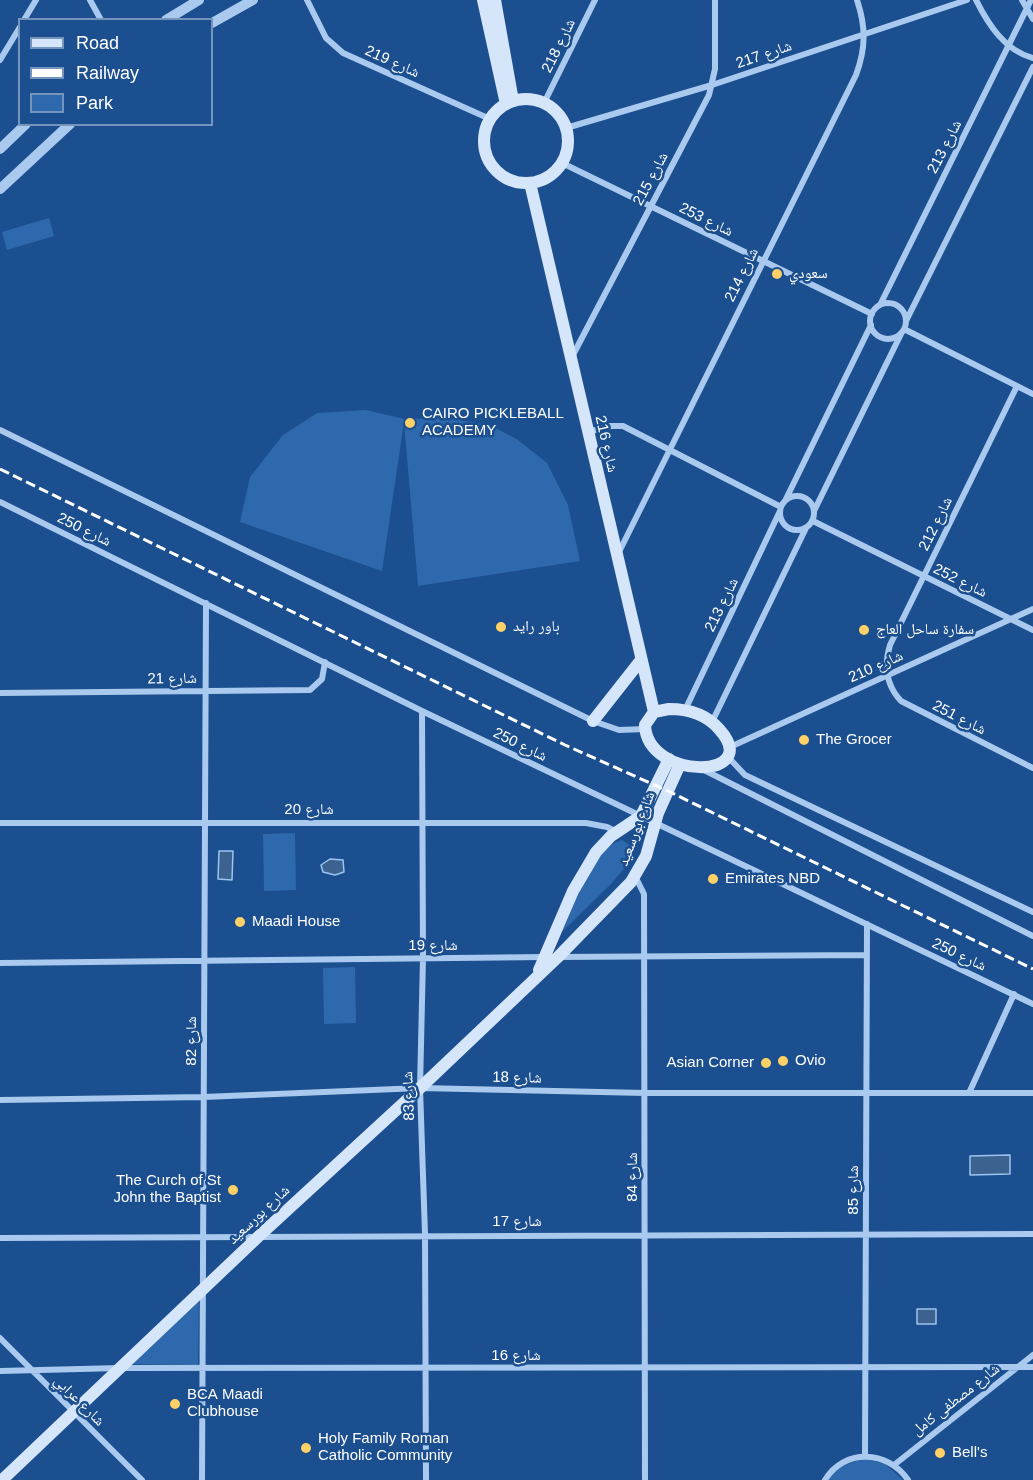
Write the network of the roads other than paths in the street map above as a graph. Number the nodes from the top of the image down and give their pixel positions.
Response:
1 (36, 0) edge
2 (90, 0) edge
3 (199, 0) edge
4 (253, 0) edge
5 (307, 0) edge
6 (483, 0) edge
7 (495, 0) edge
8 (595, 0) edge
9 (715, 0) edge
10 (857, 0) edge
11 (967, 0) edge
12 (976, 0) edge
13 (1022, 0) edge
14 (1031, 0) edge
15 (1026, 10) junction
16 (25, 18) edge
17 (100, 18) edge
18 (169, 18) edge
19 (1033, 19) edge
20 (213, 22) edge
21 (18, 30) edge
22 (865, 34) junction
23 (1010, 46) junction
24 (1033, 58) edge
25 (0, 60) edge
26 (1033, 67) edge
27 (712, 85) junction
28 (510, 103) junction
29 (544, 103) junction
30 (490, 119) junction
31 (24, 126) edge
32 (68, 126) edge
33 (566, 128) junction
34 (0, 149) edge
35 (562, 163) junction
36 (530, 183) junction
37 (0, 189) edge
38 (650, 206) junction
39 (762, 260) junction
40 (880, 305) junction
41 (872, 314) junction
42 (906, 321) junction
43 (871, 325) junction
44 (902, 331) junction
45 (571, 358) junction
46 (1017, 386) junction
47 (1033, 394) edge
48 (0, 430) edge
49 (588, 432) junction
50 (670, 449) junction
51 (0, 502) edge
52 (782, 506) junction
53 (814, 511) junction
54 (813, 521) junction
55 (806, 528) junction
56 (617, 555) junction
57 (924, 576) junction
58 (206, 603) junction
59 (1033, 609) edge
60 (1011, 619) junction
61 (1033, 630) edge
62 (641, 660) junction
63 (325, 662) junction
64 (887, 675) junction
65 (206, 690) junction
66 (0, 693) edge
67 (685, 710) junction
68 (422, 711) junction
69 (654, 712) junction
70 (593, 721) junction
71 (712, 722) junction
72 (646, 729) junction
73 (729, 752) junction
74 (675, 761) junction
75 (702, 768) junction
76 (1033, 768) edge
77 (641, 816) junction
78 (423, 821) junction
79 (205, 822) junction
80 (655, 822) junction
81 (0, 824) edge
82 (617, 832) junction
83 (635, 876) junction
84 (1033, 912) edge
85 (867, 924) junction
86 (1033, 936) edge
87 (867, 955) junction
88 (551, 957) junction
89 (644, 957) junction
90 (423, 958) junction
91 (204, 960) junction
92 (0, 963) edge
93 (1014, 994) junction
94 (1033, 1004) edge
95 (420, 1089) junction
96 (645, 1093) junction
97 (866, 1093) junction
98 (969, 1093) junction
99 (1033, 1093) edge
100 (204, 1097) junction
101 (0, 1100) edge
102 (425, 1234) junction
103 (865, 1234) junction
104 (1033, 1234) edge
105 (645, 1235) junction
106 (203, 1236) junction
107 (259, 1236) junction
108 (0, 1238) edge
109 (203, 1289) junction
110 (0, 1338) edge
111 (1033, 1355) edge
112 (866, 1367) junction
113 (1018, 1367) junction
114 (1033, 1367) edge
115 (120, 1368) junction
116 (425, 1368) junction
117 (645, 1368) junction
118 (203, 1369) junction
119 (31, 1370) junction
120 (0, 1371) edge
121 (73, 1412) junction
122 (865, 1456) junction
123 (894, 1465) junction
124 (2, 1480) edge
125 (142, 1480) edge
126 (202, 1480) edge
127 (426, 1480) edge
128 (645, 1480) edge
129 (825, 1480) edge
130 (908, 1480) edge

1 - 16 street
2 - 17 street
3 - 18 street
4 - 20 street
5 - 30 street, شارع 219
6 - 28 main road
7 - 28 main road
8 - 29 street, شارع 218
9 - 27 street, شارع 215
10 - 22 street, شارع 214
11 - 22 street, شارع 217
12 - 23 street
13 - 15 street
14 - 15 street, شارع 213
15 - 19 street
15 - 23 street, شارع 213
21 - 25 street
22 - 27 street, شارع 217
22 - 39 street, شارع 214
23 - 24 street
23 - 40 street, شارع 213
26 - 42 street
27 - 33 street, شارع 217
27 - 38 street, شارع 215
28 - 29 main road
28 - 30 main road
29 - 33 main road
30 - 36 main road
31 - 34 street
32 - 37 street
33 - 35 main road
35 - 36 main road
35 - 38 street, شارع 253
36 - 45 main road, شارع 216
38 - 39 street, شارع 253
38 - 45 street, شارع 215
39 - 41 street, شارع 253
39 - 50 street, شارع 214
40 - 41 street
40 - 42 street
41 - 43 street
42 - 44 street
43 - 44 street
43 - 52 street, شارع 213
44 - 46 street
44 - 53 street
45 - 49 main road, شارع 216
46 - 47 street
46 - 57 street, شارع 212
48 - 70 street
49 - 50 street
49 - 56 main road, شارع 216
50 - 52 street
50 - 56 street, شارع 214
51 - 58 street, شارع 250
52 - 53 street
52 - 55 street
52 - 67 street, شارع 213
53 - 54 street
54 - 55 street
54 - 57 street, شارع 252
55 - 71 street
56 - 62 main road, شارع 216
57 - 60 street, شارع 252
57 - 64 street, شارع 212
58 - 63 street, شارع 250
58 - 65 street, شارع 82
59 - 60 street, شارع 210
60 - 61 street, شارع 252
60 - 64 street, شارع 210
62 - 69 main road, شارع 216
62 - 70 main road
63 - 65 street, شارع 21
63 - 68 street, شارع 250
64 - 73 street, شارع 210
64 - 76 street, شارع 251
65 - 66 street, شارع 21
65 - 79 street, شارع 82
67 - 69 main road
67 - 71 main road
68 - 77 street, شارع 250
68 - 78 street, شارع 83
69 - 72 main road
70 - 72 street
71 - 73 main road
72 - 74 main road
73 - 75 main road
73 - 84 street
74 - 75 main road
74 - 77 main road, شارع بورسعيد
74 - 80 main road, شارع بورسعيد
75 - 86 street
77 - 80 street, شارع 250
77 - 82 main road, شارع بورسعيد
78 - 79 street, شارع 20
78 - 82 street, شارع 20
78 - 90 street, شارع 83
79 - 81 street, شارع 20
79 - 91 street, شارع 82
80 - 83 main road, شارع بورسعيد
80 - 85 street, شارع 250
82 - 88 main road, شارع بورسعيد
83 - 88 main road, شارع بورسعيد
83 - 89 street, شارع 84
85 - 87 street, شارع 85
85 - 93 street, شارع 250
87 - 89 street, شارع 19
87 - 97 street, شارع 85
88 - 89 street, شارع 19
88 - 90 street, شارع 19
88 - 95 main road, شارع بورسعيد
89 - 96 street, شارع 84
90 - 91 street, شارع 19
90 - 95 street, شارع 83
91 - 92 street, شارع 19
91 - 100 street, شارع 82
93 - 94 street, شارع 250
93 - 98 street
95 - 96 street, شارع 18
95 - 100 street, شارع 18
95 - 102 street, شارع 83
95 - 107 main road, شارع بورسعيد
96 - 97 street, شارع 18
96 - 105 street, شارع 84
97 - 98 street, شارع 18
97 - 103 street, شارع 85
98 - 99 street, شارع 18
100 - 101 street, شارع 18
100 - 106 street, شارع 82
102 - 105 street, شارع 17
102 - 107 street, شارع 17
102 - 116 street, شارع 83
103 - 104 street, شارع 17
103 - 105 street, شارع 17
103 - 112 street, شارع 85
105 - 117 street, شارع 84
106 - 107 street, شارع 17
106 - 108 street, شارع 17
106 - 109 street, شارع 82
107 - 109 main road, شارع بورسعيد
109 - 115 main road, شارع بورسعيد
109 - 118 street, شارع 82
110 - 119 street, شارع عرابي
111 - 113 street, شارع مصطفى كامل
112 - 113 street, شارع 16
112 - 117 street, شارع 16
112 - 122 street, شارع 85
113 - 114 street, شارع 16
113 - 123 street, شارع مصطفى كامل
115 - 118 street, شارع 16
115 - 119 street, شارع 16
115 - 121 main road, شارع بورسعيد
116 - 117 street, شارع 16
116 - 118 street, شارع 16
116 - 127 street, شارع 83
117 - 128 street, شارع 84
118 - 126 street, شارع 82
119 - 120 street, شارع 16
119 - 121 street, شارع عرابي
121 - 124 main road, شارع بورسعيد
121 - 125 street, شارع عرابي
122 - 123 street
122 - 129 street
123 - 130 street

